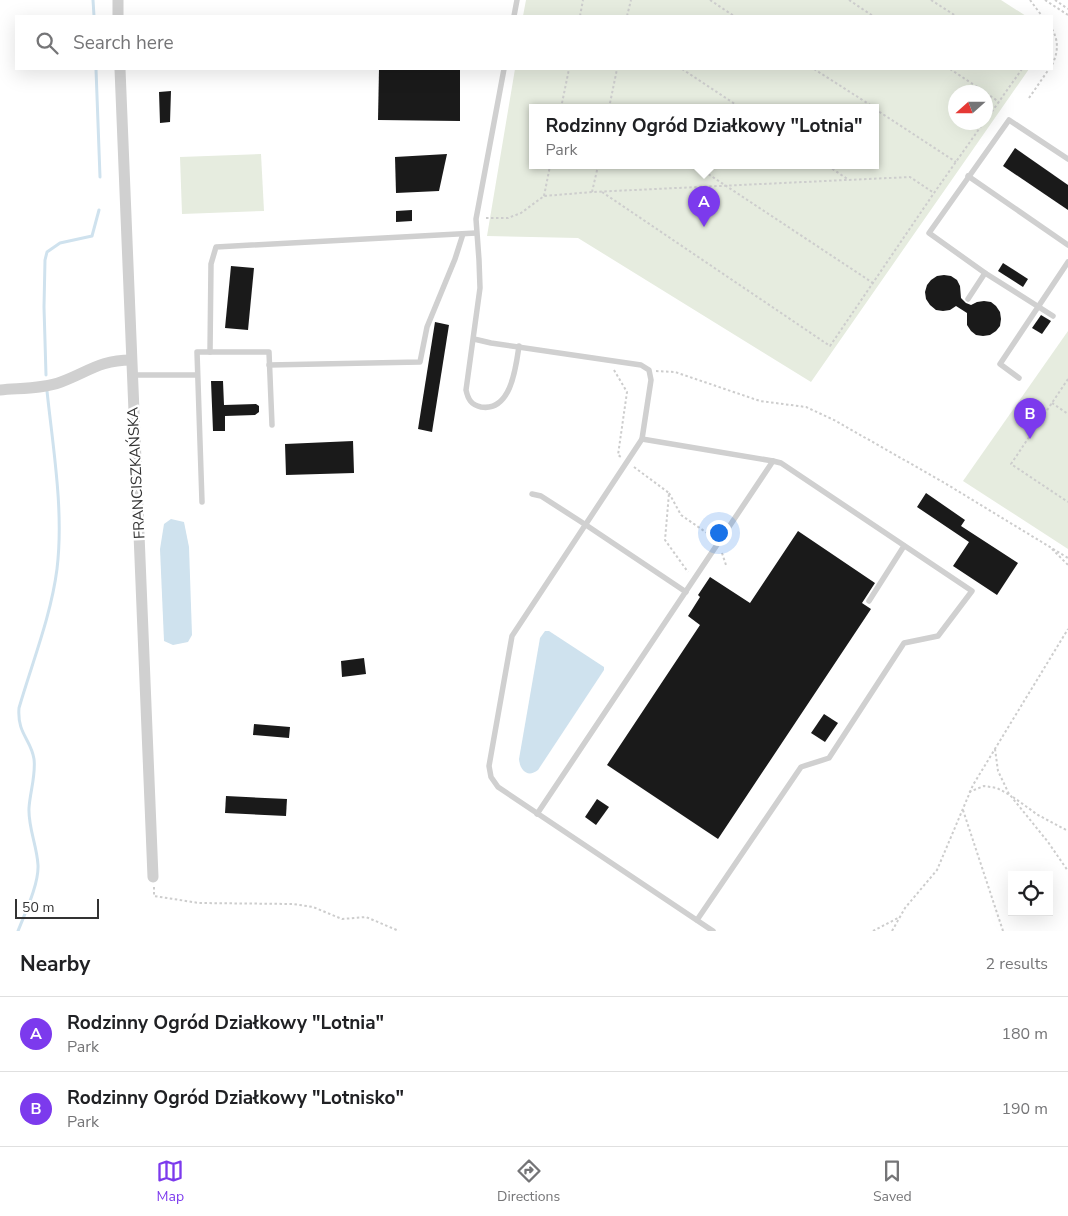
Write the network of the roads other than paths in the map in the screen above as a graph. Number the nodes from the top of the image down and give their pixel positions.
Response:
1 (118, 0) edge
2 (517, 0) edge
3 (118, 15) edge
4 (514, 15) edge
5 (120, 70) edge
6 (504, 70) edge
7 (1068, 159) edge
8 (968, 176) junction
9 (476, 233) junction
10 (463, 234) junction
11 (1068, 245) edge
12 (1068, 262) edge
13 (985, 273) junction
14 (968, 299) dead end
15 (1038, 308) junction
16 (1053, 316) dead end
17 (474, 339) junction
18 (519, 346) junction
19 (210, 352) junction
20 (131, 360) junction
21 (269, 365) junction
22 (131, 375) junction
23 (197, 376) junction
24 (1019, 378) dead end
25 (0, 390) edge
26 (272, 425) dead end
27 (642, 440) junction
28 (773, 461) junction
29 (532, 494) dead end
30 (202, 502) dead end
31 (586, 525) junction
32 (904, 546) junction
33 (686, 592) junction
34 (869, 601) dead end
35 (537, 814) junction
36 (153, 877) road end
37 (698, 920) junction
38 (713, 931) edge

1 - 3 street
2 - 4 lane
5 - 20 street, FRANCISZKAŃSKA
6 - 9 lane
7 - 8 lane
8 - 11 lane
8 - 13 lane
9 - 10 lane
9 - 17 lane
10 - 19 lane
10 - 21 lane
12 - 15 lane
13 - 14 lane
13 - 15 lane
15 - 16 lane
15 - 24 lane
17 - 18 lane
17 - 18 lane
18 - 27 lane
19 - 21 lane
19 - 23 lane
20 - 22 street, FRANCISZKAŃSKA
20 - 25 street
21 - 26 lane
22 - 23 lane
22 - 36 street, FRANCISZKAŃSKA
23 - 30 lane
27 - 28 lane
27 - 31 lane
28 - 32 lane
28 - 33 lane
29 - 31 lane
31 - 33 lane
31 - 35 lane
32 - 34 lane
32 - 37 lane
33 - 35 lane
35 - 37 lane
37 - 38 lane

